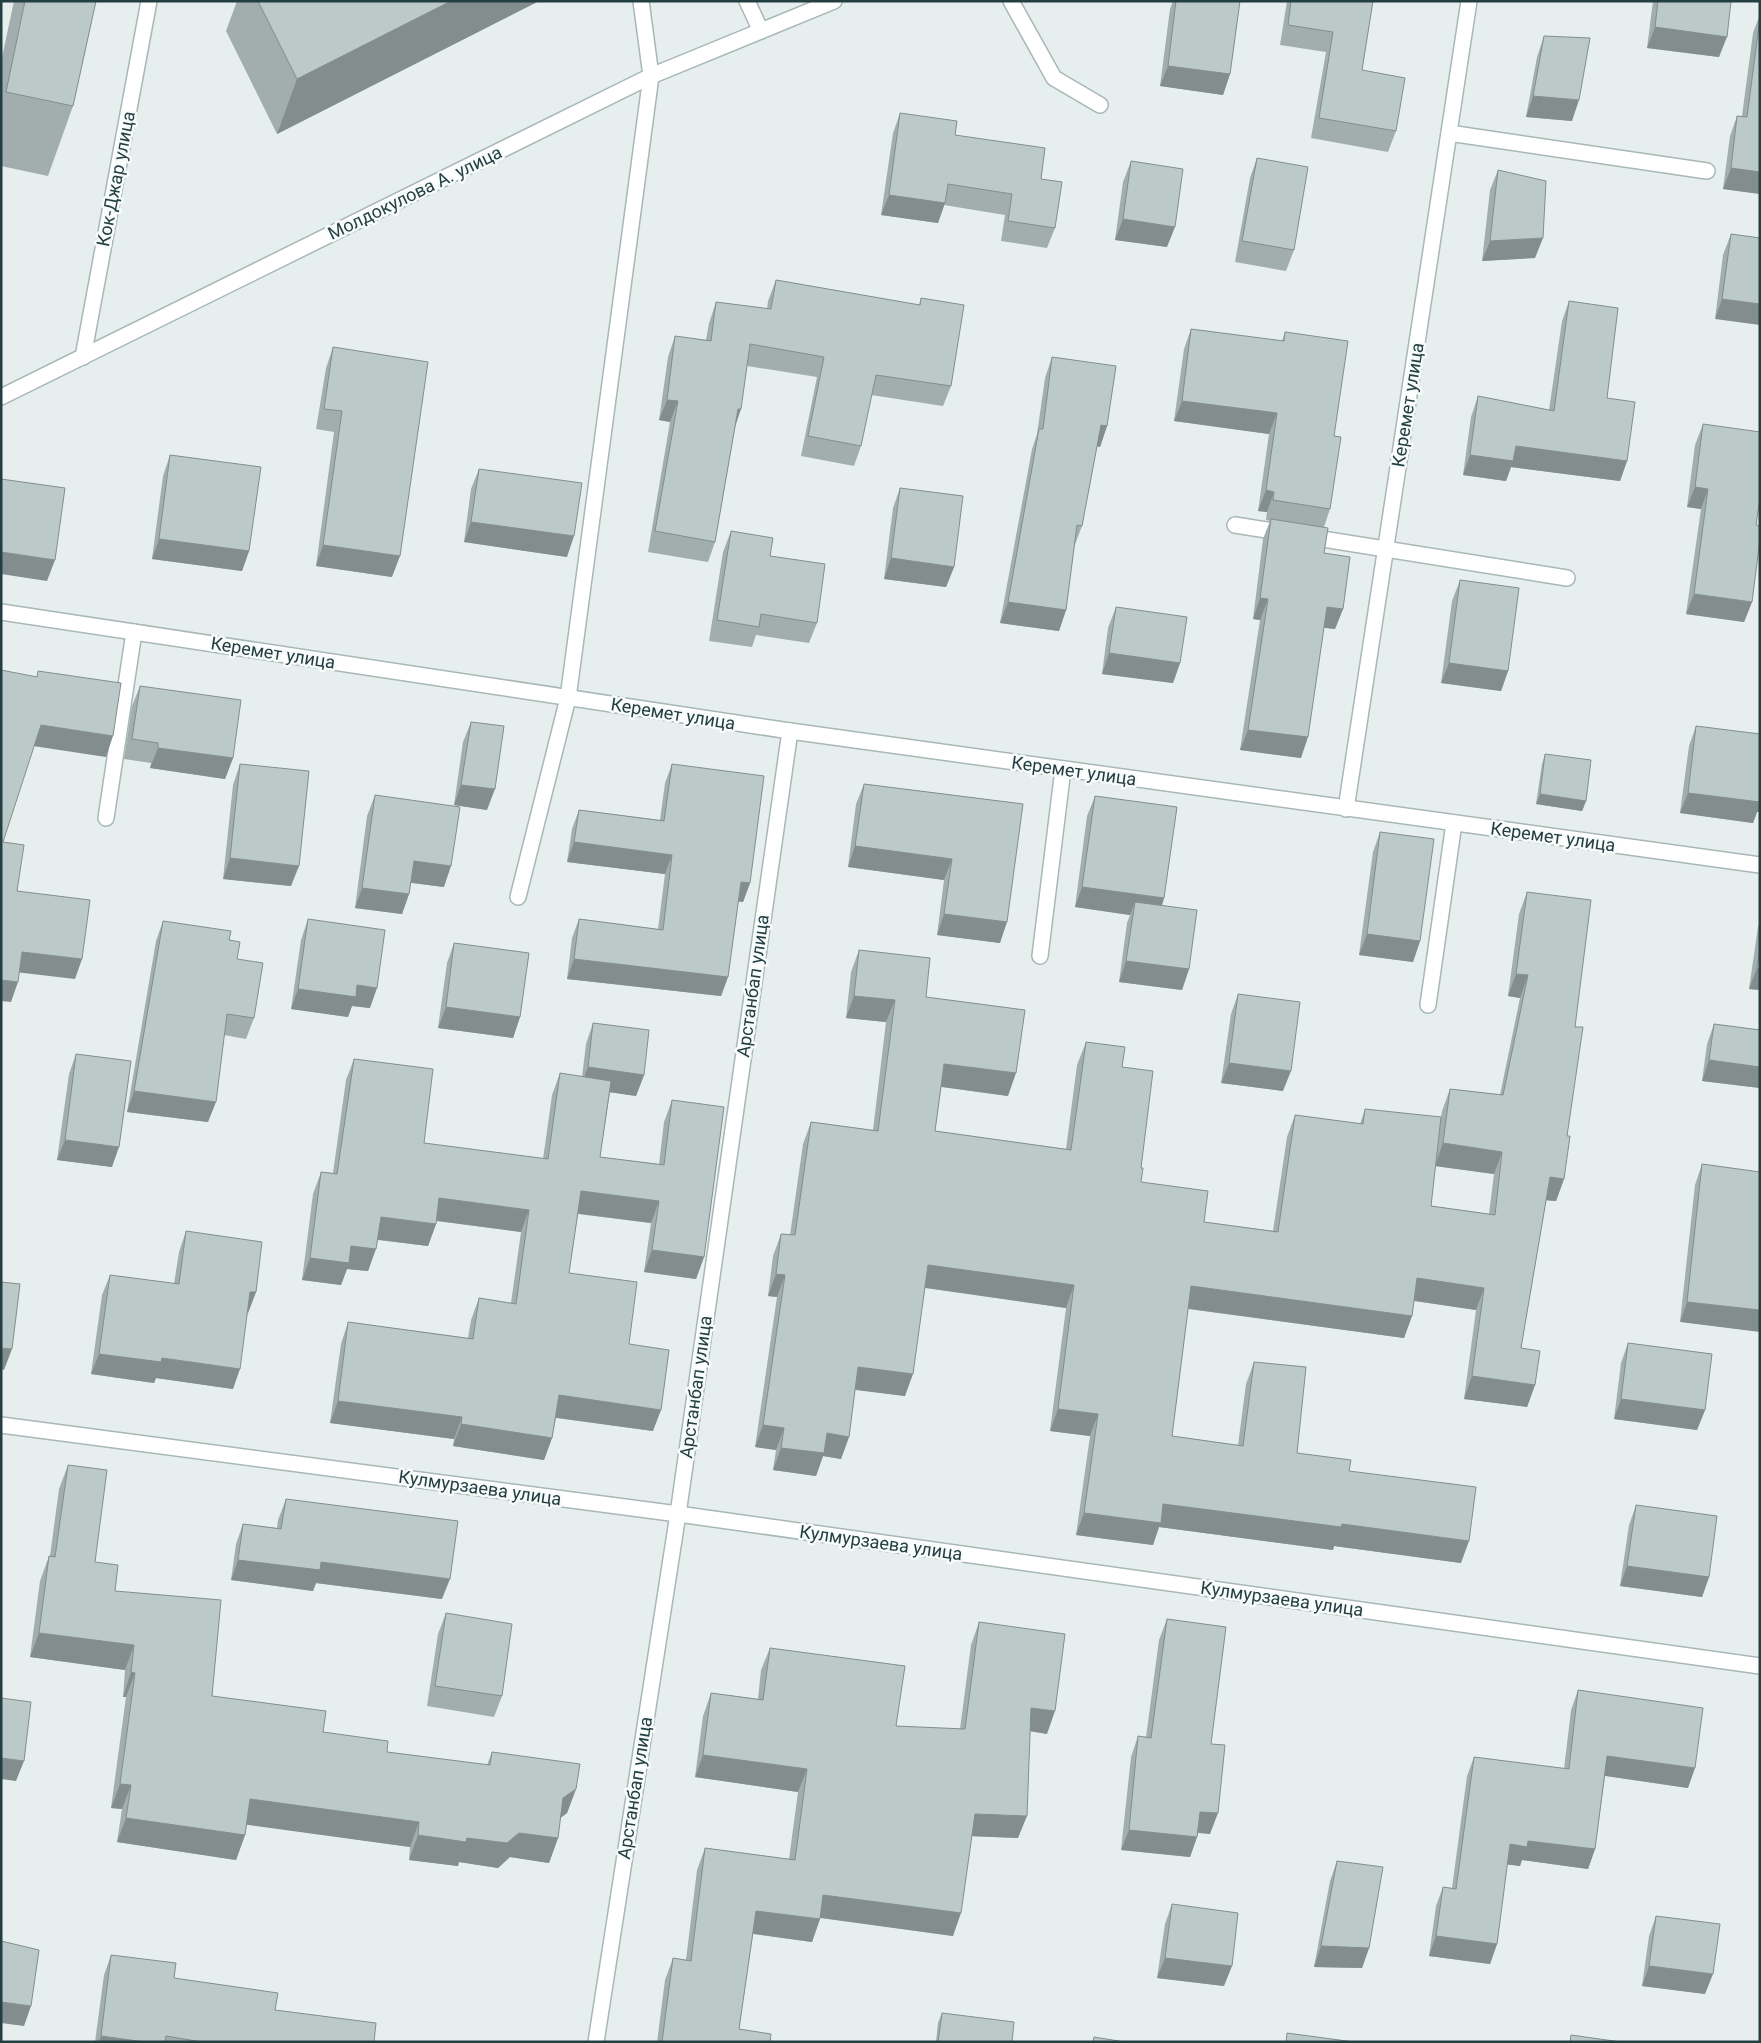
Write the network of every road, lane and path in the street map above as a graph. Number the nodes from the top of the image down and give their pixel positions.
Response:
1 (149, 1) edge
2 (640, 1) edge
3 (747, 1) edge
4 (834, 1) edge
5 (1011, 1) edge
6 (1469, 1) edge
7 (761, 31) junction
8 (651, 76) junction
9 (1100, 106) dead end
10 (1449, 133) junction
11 (1707, 172) dead end
12 (83, 357) junction
13 (1, 397) edge
14 (1235, 525) dead end
15 (1386, 549) junction
16 (1567, 578) dead end
17 (1, 612) edge
18 (134, 632) junction
19 (568, 698) junction
20 (790, 732) junction
21 (1064, 769) junction
22 (1346, 809) junction
23 (106, 818) dead end
24 (1454, 823) junction
25 (1760, 864) edge
26 (518, 897) dead end
27 (1040, 956) dead end
28 (1428, 1005) dead end
29 (1, 1425) edge
30 (678, 1514) junction
31 (1760, 1666) edge
32 (596, 2042) edge

1 - 12 street, Кок-Джар улица
2 - 8 street
3 - 7 street
4 - 7 street, Молдокулова А. улица
5 - 9 street
6 - 10 street, Керемет улица
7 - 8 street, Молдокулова А. улица
8 - 12 street, Молдокулова А. улица
8 - 19 street
10 - 11 street
10 - 15 street, Керемет улица
12 - 13 street, Молдокулова А. улица
14 - 15 street
15 - 16 street
15 - 22 street, Керемет улица
17 - 18 street, Керемет улица
18 - 19 street, Керемет улица
18 - 23 street
19 - 20 street, Керемет улица
19 - 26 street
20 - 21 street, Керемет улица
20 - 30 street, Арстанбап улица
21 - 22 street, Керемет улица
21 - 27 street
22 - 24 street, Керемет улица
24 - 25 street, Керемет улица
24 - 28 street
29 - 30 street, Кулмурзаева улица
30 - 31 street, Кулмурзаева улица
30 - 32 street, Арстанбап улица

